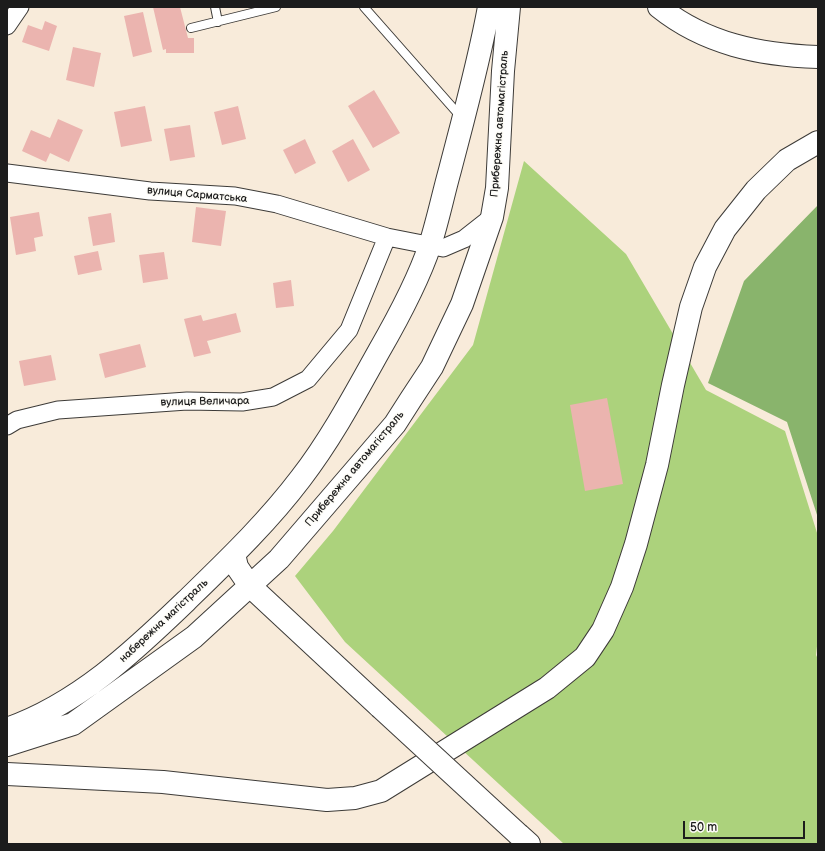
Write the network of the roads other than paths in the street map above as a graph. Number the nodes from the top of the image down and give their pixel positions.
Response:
1 (20, 7) edge
2 (215, 7) edge
3 (276, 7) edge
4 (364, 7) edge
5 (488, 7) edge
6 (509, 7) edge
7 (659, 7) edge
8 (218, 22) junction
9 (7, 26) edge
10 (191, 28) dead end
11 (818, 57) edge
12 (463, 120) junction
13 (818, 142) edge
14 (7, 173) edge
15 (492, 217) junction
16 (387, 237) junction
17 (430, 246) junction
18 (7, 426) edge
19 (234, 554) junction
20 (250, 586) junction
21 (7, 729) edge
22 (7, 745) edge
23 (7, 774) edge
24 (524, 839) edge

1 - 9 street
2 - 8 lane
3 - 8 lane
4 - 12 lane
5 - 12 main road
6 - 15 main road, Прибережна автомагістраль
7 - 11 main road
8 - 10 lane
12 - 17 main road
13 - 23 main road
14 - 16 street, вулиця Сарматська
15 - 17 street, вулиця Сарматська
15 - 20 main road, Прибережна автомагістраль
16 - 17 street, вулиця Сарматська
16 - 18 street, вулиця Величара
17 - 19 main road
19 - 20 main road
19 - 21 main road, набережна магістраль
20 - 22 main road, Прибережна автомагістраль
20 - 24 main road, bridge

